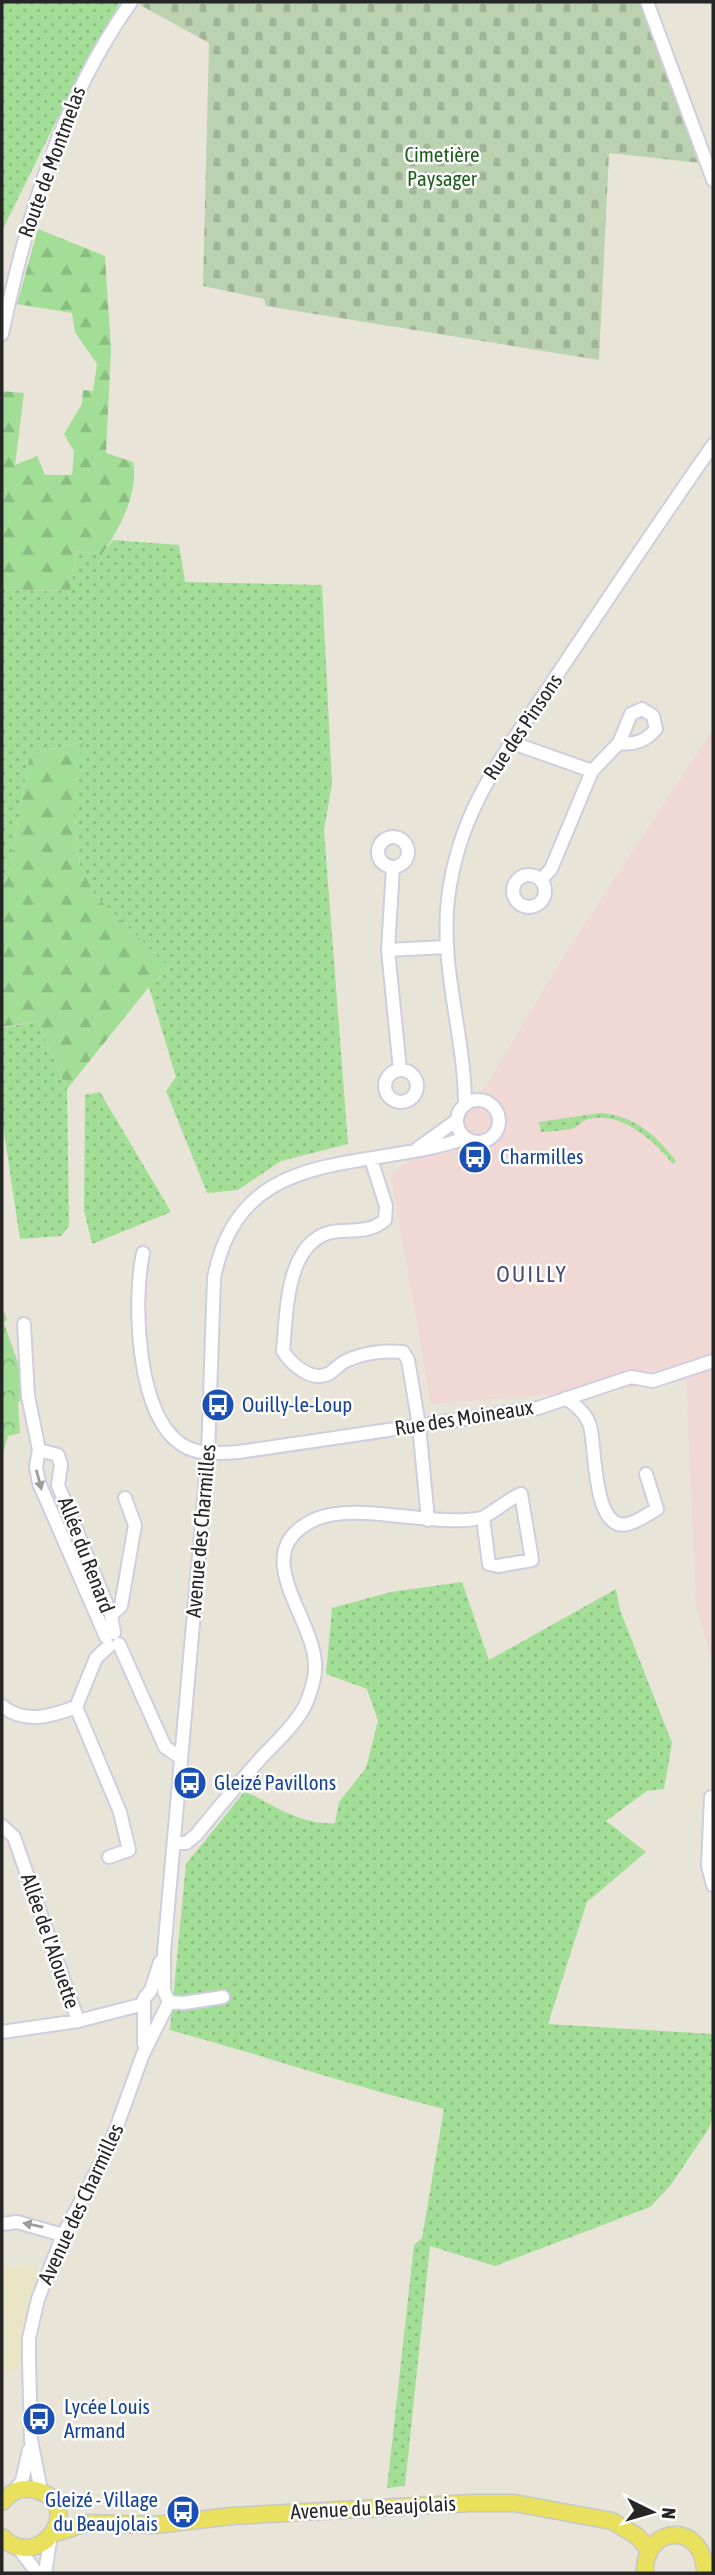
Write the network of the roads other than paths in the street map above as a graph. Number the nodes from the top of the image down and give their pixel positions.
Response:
1 (131, 2) edge
2 (647, 2) edge
3 (713, 180) edge
4 (2, 334) edge
5 (713, 445) edge
6 (510, 742) junction
7 (619, 743) dead end
8 (592, 771) junction
9 (393, 867) dead end
10 (541, 880) dead end
11 (446, 947) junction
12 (387, 950) junction
13 (460, 1047) junction
14 (400, 1070) dead end
15 (478, 1100) junction
16 (465, 1105) junction
17 (457, 1120) junction
18 (466, 1138) junction
19 (407, 1154) junction
20 (371, 1159) junction
21 (143, 1253) dead end
22 (24, 1324) dead end
23 (713, 1362) edge
24 (566, 1398) junction
25 (419, 1425) junction
26 (40, 1450) junction
27 (208, 1454) junction
28 (646, 1474) dead end
29 (125, 1498) dead end
30 (483, 1518) junction
31 (428, 1520) junction
32 (111, 1615) junction
33 (112, 1640) junction
34 (2, 1706) edge
35 (76, 1707) junction
36 (181, 1758) junction
37 (711, 1797) dead end
38 (2, 1826) edge
39 (175, 1843) junction
40 (109, 1857) dead end
41 (713, 1885) edge
42 (223, 1997) dead end
43 (161, 1999) junction
44 (145, 2006) junction
45 (78, 2021) junction
46 (2, 2032) edge
47 (143, 2054) junction
48 (2, 2224) edge
49 (63, 2235) junction
50 (32, 2440) junction
51 (41, 2491) junction
52 (6, 2496) edge
53 (54, 2504) junction
54 (87, 2523) junction
55 (2, 2537) edge
56 (53, 2537) junction
57 (649, 2549) junction
58 (12, 2551) edge
59 (708, 2562) edge
60 (37, 2573) edge
61 (45, 2573) edge
62 (645, 2573) edge

1 - 4 street, Route de Montmelas
2 - 3 street
5 - 6 street, Rue des Pinsons
6 - 8 street
6 - 11 street, Rue des Pinsons
7 - 8 street
8 - 10 street
9 - 12 street
11 - 12 street
11 - 13 street, Rue des Pinsons
12 - 14 street
13 - 15 street, Rue des Pinsons
13 - 16 street, Rue des Pinsons
15 - 16 street
15 - 18 street
16 - 17 street
17 - 18 street
17 - 19 street, Avenue des Charmilles
18 - 19 street, Avenue des Charmilles
19 - 20 street, Avenue des Charmilles
20 - 25 street
20 - 27 street, Avenue des Charmilles
21 - 27 street
22 - 26 street, Allée du Renard
23 - 24 street, Rue des Moineaux
24 - 25 street, Rue des Moineaux
24 - 28 street
25 - 27 street, Rue des Moineaux
25 - 31 street
26 - 32 street, Allée du Renard
26 -> 33 street, Allée du Renard
27 - 36 street, Avenue des Charmilles
29 - 32 street
30 - 30 street
30 - 31 street
31 - 39 street
32 - 33 street, Allée du Renard
33 - 35 street
33 - 36 street, Allée du Renard
34 - 35 street
35 - 40 street
36 - 39 street, Avenue des Charmilles
37 - 41 street
38 - 45 street, Allée de l'Alouette
39 - 43 street, Avenue des Charmilles
42 - 43 street
43 - 44 street
43 - 44 street
43 - 47 street, Avenue des Charmilles
44 - 45 street
44 - 47 street, Avenue des Charmilles
45 - 46 street
47 - 49 street, Avenue des Charmilles
49 -> 48 street
49 - 50 street, Avenue des Charmilles
50 - 51 street, Avenue des Charmilles
50 - 52 street, Avenue des Charmilles
51 - 52 main road
51 - 53 main road, Avenue du Beaujolais
53 - 54 main road, Avenue du Beaujolais
53 - 56 main road
54 - 56 main road, Avenue du Beaujolais
54 - 57 main road, Avenue du Beaujolais
55 - 58 main road
56 - 58 main road, Avenue du Beaujolais
56 - 61 street
57 - 59 main road
57 - 62 main road
58 - 60 street

